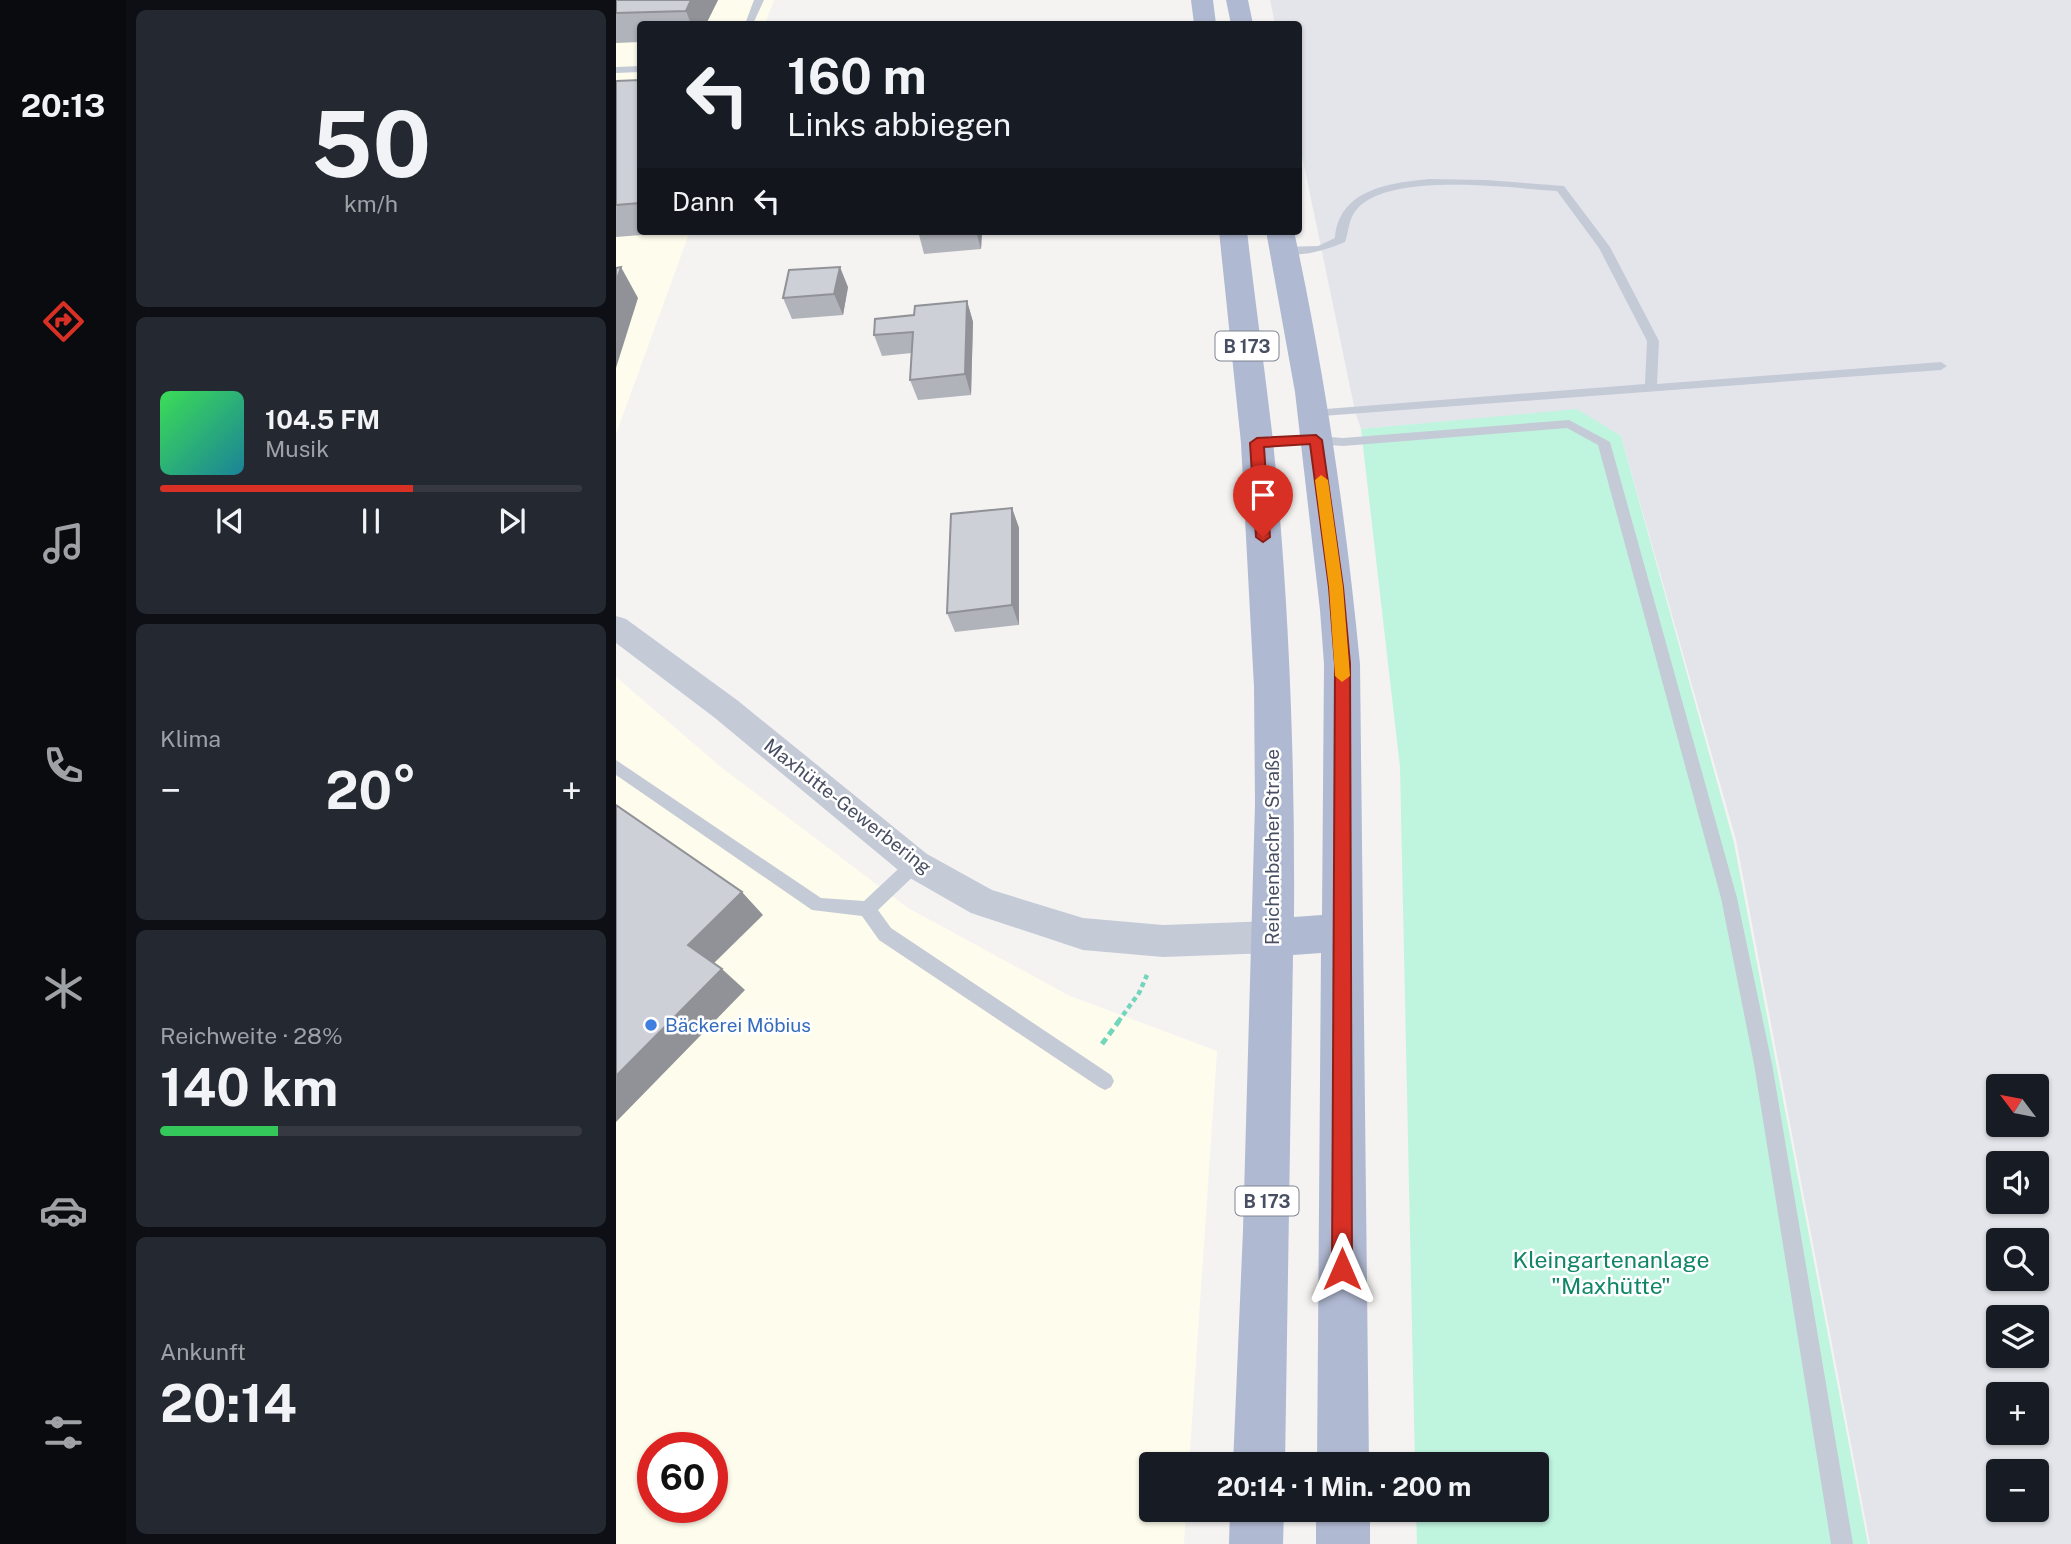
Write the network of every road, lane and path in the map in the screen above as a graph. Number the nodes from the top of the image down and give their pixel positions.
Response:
1 (759, 0) edge
2 (1202, 0) edge
3 (1237, 0) edge
4 (750, 21) edge
5 (1205, 21) edge
6 (1241, 21) edge
7 (637, 69) edge
8 (616, 70) edge
9 (1233, 235) edge
10 (1282, 241) edge
11 (1941, 366) dead end
12 (1651, 388) junction
13 (1314, 427) junction
14 (1257, 443) junction
15 (616, 627) edge
16 (616, 767) edge
17 (915, 864) junction
18 (867, 909) junction
19 (1342, 933) junction
20 (1272, 937) junction
21 (1163, 941) junction
22 (1085, 1067) junction
23 (1105, 1081) dead end
24 (1259, 1452) edge
25 (1343, 1452) edge
26 (1257, 1522) edge
27 (1343, 1522) edge
28 (1256, 1544) edge
29 (1343, 1544) edge
30 (1842, 1544) edge

1 - 4 lane
2 - 5 main road
3 - 6 main road
7 - 8 lane
9 - 14 main road, Reichenbacher Straße / B 173
10 - 12 lane
10 - 13 main road, B 173
11 - 12 lane
12 - 13 lane
13 - 14 lane
13 - 19 main road, B 173
13 - 30 lane
14 - 20 main road, Reichenbacher Straße / B 173
15 - 17 street, Maxhütte-Gewerbering
16 - 18 lane
17 - 18 lane
17 - 21 street, Maxhütte-Gewerbering
18 - 22 lane
19 - 20 main road
19 - 25 main road, B 173
20 - 21 street, Maxhütte-Gewerbering
20 - 24 main road, Reichenbacher Straße / B 173
21 - 22 path
22 - 23 lane
26 - 28 main road
27 - 29 main road

